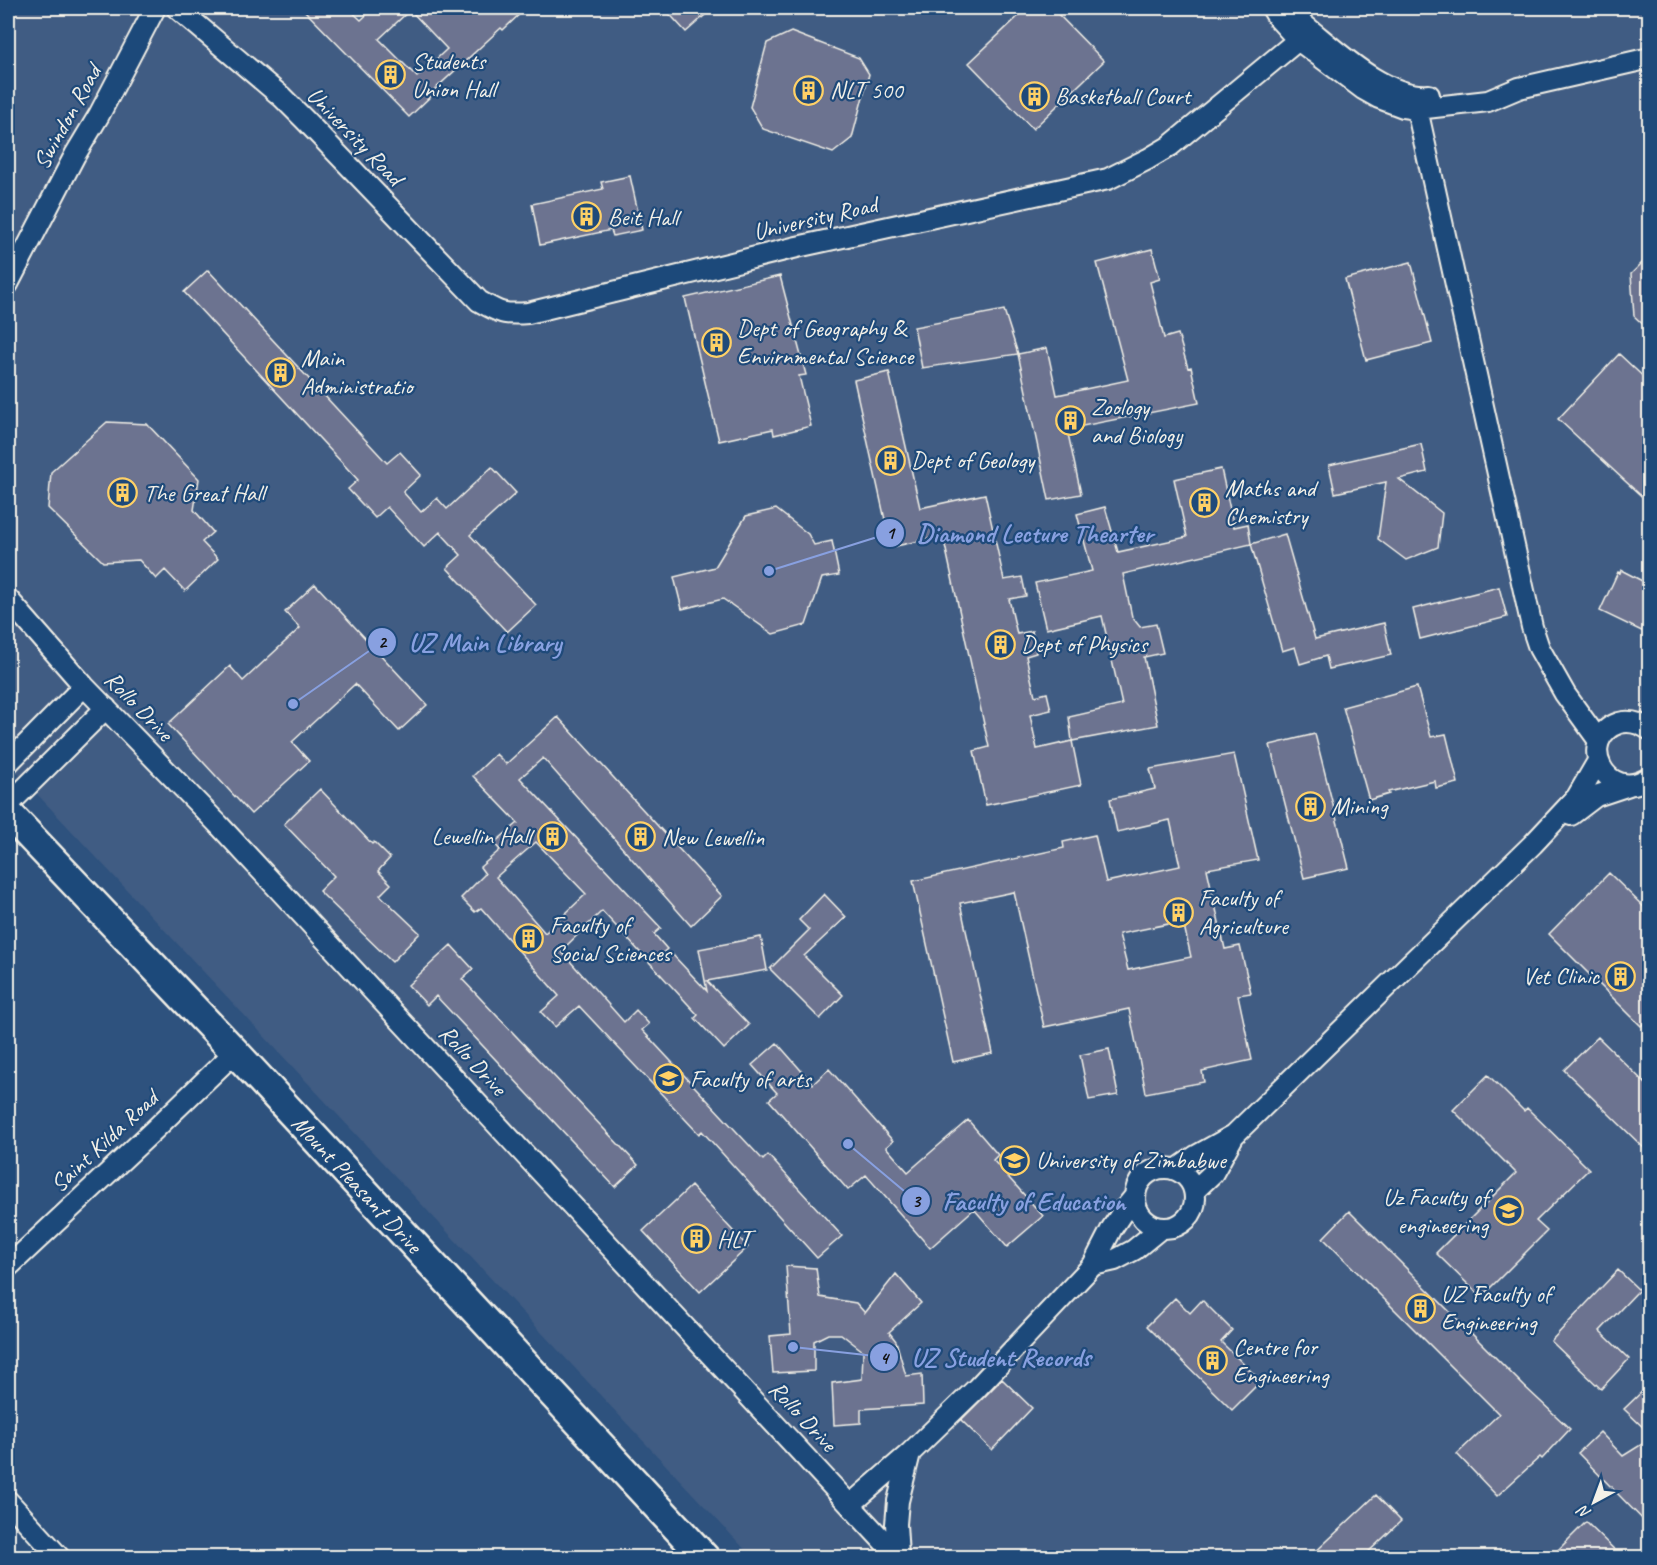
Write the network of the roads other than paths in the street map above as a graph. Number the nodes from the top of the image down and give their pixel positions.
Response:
1 (155, 8) edge
2 (177, 8) edge
3 (1272, 8) edge
4 (1283, 8) edge
5 (1303, 34) junction
6 (1650, 58) edge
7 (1417, 102) junction
8 (8, 284) edge
9 (8, 599) edge
10 (84, 686) junction
11 (1565, 694) junction
12 (106, 708) junction
13 (1639, 723) edge
14 (1599, 741) junction
15 (1598, 762) junction
16 (8, 763) edge
17 (1650, 777) edge
18 (1629, 785) junction
19 (8, 805) edge
20 (8, 813) edge
21 (1533, 844) junction
22 (235, 1052) junction
23 (1234, 1134) junction
24 (1176, 1170) junction
25 (1194, 1191) junction
26 (1135, 1196) junction
27 (1161, 1228) junction
28 (1093, 1265) junction
29 (8, 1267) edge
30 (910, 1453) junction
31 (8, 1501) edge
32 (850, 1505) junction
33 (60, 1557) edge
34 (705, 1557) edge
35 (899, 1557) edge

1 - 8 street, Swindon Road
2 - 5 street, University Road
3 - 5 street
4 - 5 street
5 - 7 street
6 - 7 street
7 - 11 street
9 - 10 street, Rollo Drive
10 - 12 street, Rollo Drive
10 - 16 street
11 - 13 street
11 - 14 street
12 - 19 street
12 - 32 street, Rollo Drive
13 - 14 street
14 - 15 street
15 - 18 street
15 - 21 street
17 - 18 street
18 - 21 street
20 - 22 street, Mount Pleasant Drive
21 - 23 street
22 - 29 street, Saint Kilda Road
22 - 34 street, Mount Pleasant Drive
23 - 24 street
23 - 25 street
24 - 25 street
24 - 26 street
25 - 27 street
26 - 27 street
26 - 28 street
27 - 28 street
28 - 30 street
30 - 32 street
30 - 35 street
31 - 33 street
32 - 35 street, Rollo Drive

